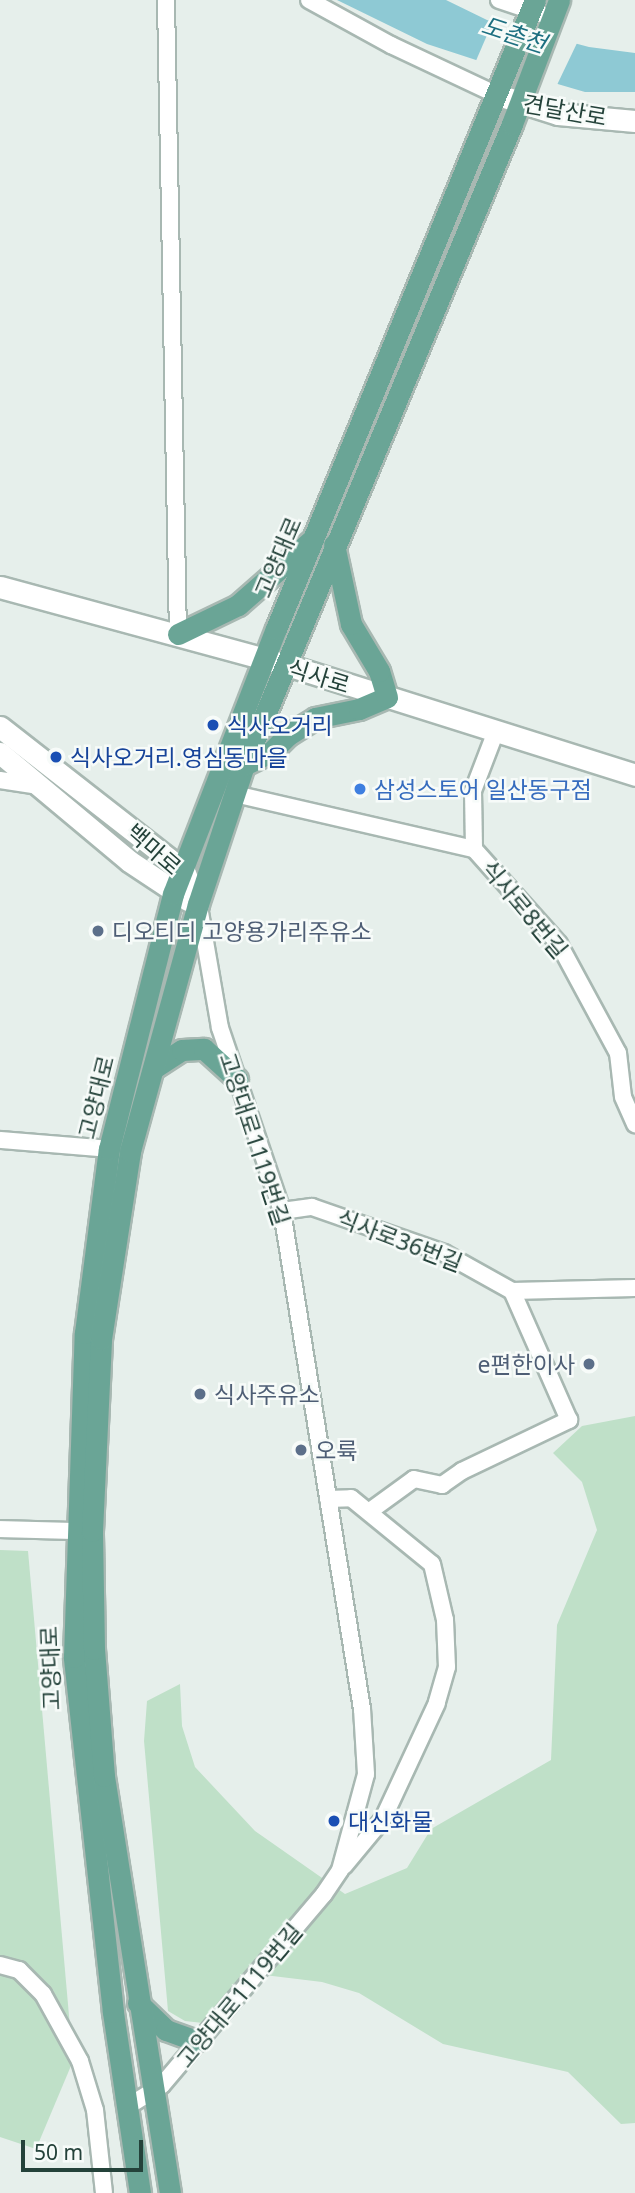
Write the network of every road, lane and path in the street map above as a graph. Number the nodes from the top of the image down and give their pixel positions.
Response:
1 (166, 0) edge
2 (309, 0) edge
3 (499, 0) edge
4 (530, 11) edge
5 (554, 15) edge
6 (499, 85) junction
7 (524, 93) junction
8 (635, 121) edge
9 (324, 541) junction
10 (0, 587) edge
11 (178, 634) junction
12 (264, 660) junction
13 (287, 664) junction
14 (387, 696) junction
15 (0, 727) edge
16 (496, 731) junction
17 (0, 753) edge
18 (244, 765) junction
19 (635, 775) edge
20 (0, 780) edge
21 (40, 787) junction
22 (235, 794) junction
23 (474, 849) junction
24 (184, 872) junction
25 (173, 894) junction
26 (198, 904) junction
27 (154, 1068) junction
28 (237, 1079) junction
29 (635, 1124) edge
30 (0, 1139) edge
31 (109, 1149) junction
32 (282, 1211) junction
33 (635, 1288) edge
34 (512, 1291) junction
35 (328, 1500) junction
36 (370, 1511) junction
37 (0, 1529) edge
38 (75, 1531) junction
39 (340, 1870) junction
40 (0, 1965) edge
41 (137, 2002) junction
42 (196, 2041) junction
43 (154, 2090) junction
44 (127, 2107) junction
45 (104, 2193) edge
46 (140, 2193) edge
47 (170, 2193) edge

1 - 11 street
2 - 6 street
3 - 4 street
4 - 5 street
4 - 6 main road, 고양대로
5 - 7 main road, 고양대로
6 - 7 street, 견달산로
6 - 9 main road, 고양대로
7 - 8 street, 견달산로
7 - 9 main road, 고양대로
9 - 11 main road
9 - 12 main road, 고양대로
9 - 13 main road, 고양대로
9 - 14 main road
10 - 11 street, 식사로
11 - 12 street, 식사로
12 - 13 street, 식사로
12 - 24 main road, 고양대로
13 - 14 street, 식사로
13 - 18 main road, 고양대로
14 - 16 street, 식사로
14 - 18 main road
15 - 24 street, 백마로
16 - 19 street, 식사로
16 - 23 street, 식사로8번길
17 - 21 street, 백마로
18 - 22 main road, 고양대로
20 - 21 street
21 - 25 street, 백마로
22 - 23 street, 식사로8번길
22 - 26 main road, 고양대로
23 - 29 street, 식사로8번길
24 - 25 main road, 고양대로
24 - 26 street, 백마로
25 - 26 street, 백마로
25 - 31 main road, 고양대로
26 - 27 main road, 고양대로
26 - 28 street, 고양대로1119번길
27 - 28 main road
27 - 41 main road, 고양대로
28 - 32 street, 고양대로1119번길
30 - 31 street
31 - 38 main road, 고양대로
32 - 34 street, 식사로36번길
32 - 35 street, 고양대로1119번길
33 - 34 street
34 - 36 street
35 - 36 street, 고양대로1119번길
35 - 39 street, 고양대로1119번길
36 - 39 street, 고양대로1119번길
37 - 38 street
38 - 44 main road, 고양대로
39 - 42 street, 고양대로1119번길
40 - 45 street
41 - 42 main road
41 - 43 main road, 고양대로
42 - 43 street, 고양대로1119번길
43 - 44 street, 고양대로1119번길
43 - 47 main road, 고양대로
44 - 46 main road, 고양대로

